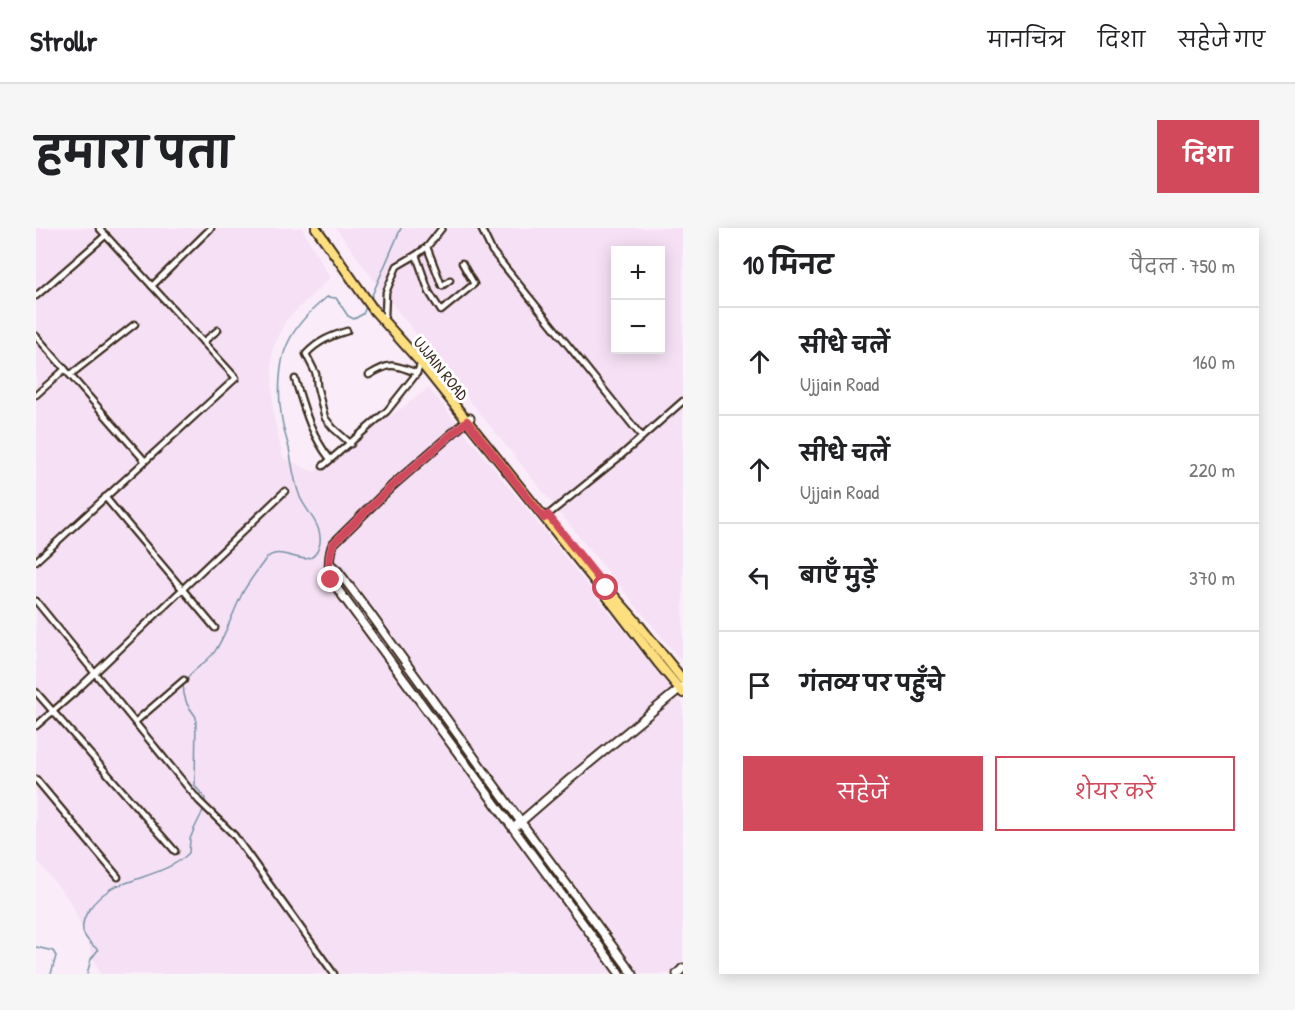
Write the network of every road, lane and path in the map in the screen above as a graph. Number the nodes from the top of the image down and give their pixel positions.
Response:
1 (99, 228) edge
2 (212, 228) edge
3 (316, 228) edge
4 (322, 228) edge
5 (442, 228) edge
6 (481, 228) edge
7 (106, 235) junction
8 (427, 247) junction
9 (416, 255) junction
10 (462, 263) dead end
11 (450, 280) dead end
12 (152, 285) junction
13 (36, 296) edge
14 (367, 297) junction
15 (375, 307) junction
16 (385, 316) junction
17 (135, 324) dead end
18 (218, 330) dead end
19 (347, 331) dead end
20 (36, 336) edge
21 (203, 342) junction
22 (421, 363) junction
23 (65, 369) junction
24 (417, 373) junction
25 (70, 375) junction
26 (369, 375) dead end
27 (295, 379) dead end
28 (36, 395) edge
29 (683, 401) edge
30 (469, 420) junction
31 (642, 437) junction
32 (351, 444) junction
33 (330, 459) junction
34 (145, 461) junction
35 (323, 466) dead end
36 (285, 491) dead end
37 (105, 497) junction
38 (546, 517) junction
39 (36, 561) edge
40 (330, 564) junction
41 (182, 589) junction
42 (36, 601) edge
43 (215, 628) dead end
44 (95, 673) junction
45 (184, 680) dead end
46 (683, 680) edge
47 (682, 689) edge
48 (36, 692) edge
49 (52, 712) junction
50 (135, 723) junction
51 (36, 726) edge
52 (36, 779) edge
53 (521, 822) junction
54 (513, 828) junction
55 (175, 851) dead end
56 (118, 877) dead end
57 (683, 968) edge
58 (334, 974) edge
59 (620, 974) edge
60 (633, 974) edge
61 (677, 974) edge

1 - 7 street
2 - 12 street
3 - 14 main road, UJJAIN ROAD
4 - 14 main road, UJJAIN ROAD
5 - 8 street
6 - 31 street
7 - 12 street
7 - 13 street
8 - 9 street
8 - 11 street
9 - 10 street
9 - 16 street
12 - 21 street
14 - 15 main road, UJJAIN ROAD
15 - 16 main road, UJJAIN ROAD
15 - 22 main road, UJJAIN ROAD
16 - 30 main road, UJJAIN ROAD
17 - 25 street
18 - 21 street
19 - 32 street
20 - 23 street
21 - 34 street
22 - 24 street
22 - 30 main road, UJJAIN ROAD
23 - 25 street
23 - 28 street
24 - 26 street
24 - 32 street
25 - 34 street
27 - 33 street
29 - 31 street
30 - 38 main road, UJJAIN ROAD
30 - 40 street
31 - 38 street
32 - 33 street
33 - 35 street
34 - 37 street
36 - 41 street
37 - 39 street
37 - 41 street
38 - 46 main road, UJJAIN ROAD
38 - 47 main road, UJJAIN ROAD
40 - 53 street
40 - 54 street
41 - 43 street
41 - 44 street
42 - 44 street
44 - 49 street
44 - 50 street
45 - 50 street
47 - 53 street
48 - 49 street
49 - 51 street
49 - 55 street
50 - 58 street
52 - 56 street
53 - 54 street
53 - 60 street
54 - 59 street
57 - 61 street

